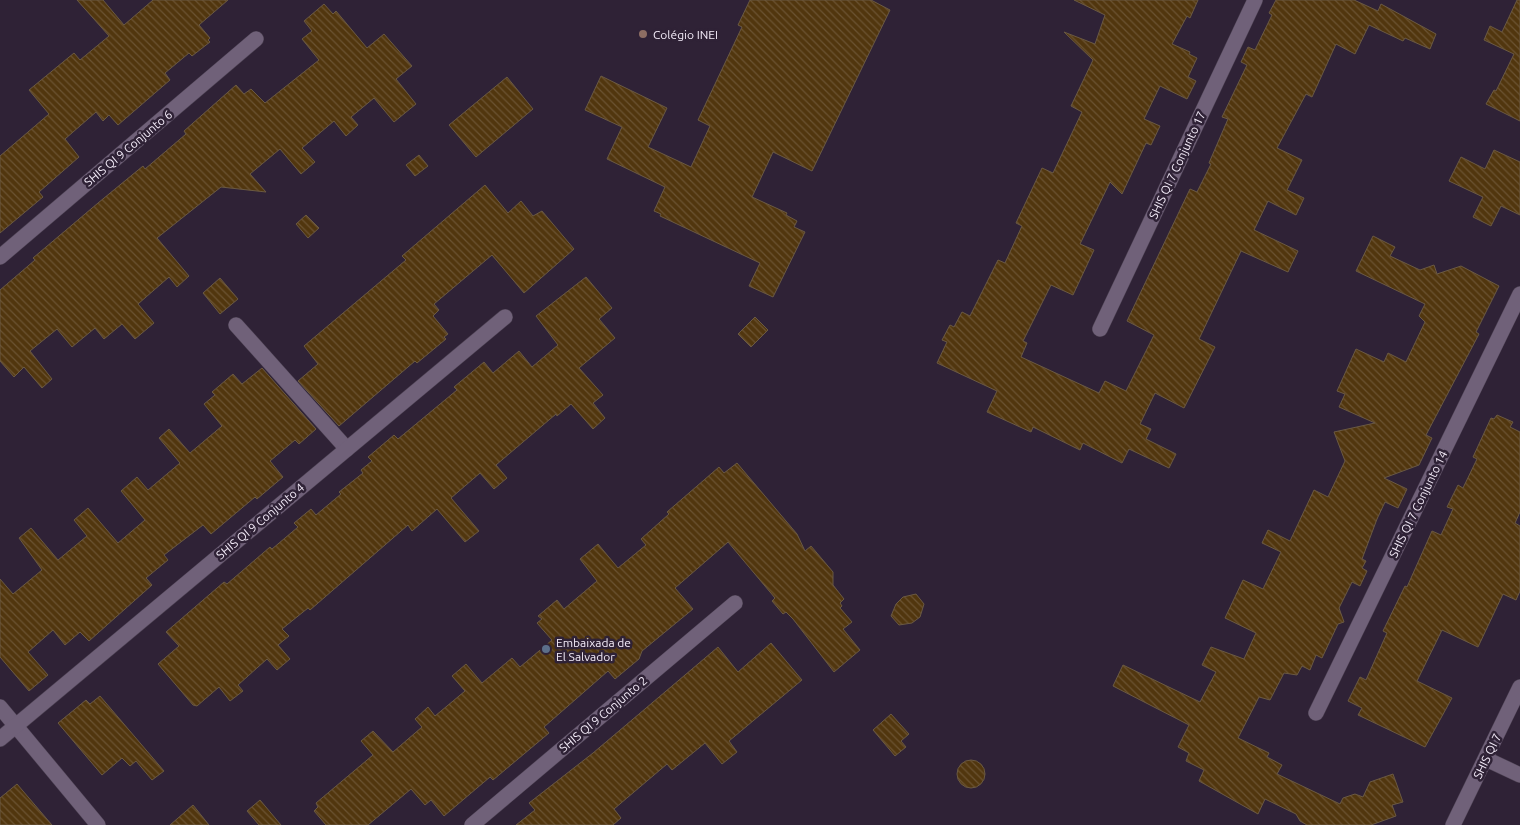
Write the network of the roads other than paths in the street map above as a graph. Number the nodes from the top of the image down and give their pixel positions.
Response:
1 (1254, 0) edge
2 (256, 39) dead end
3 (0, 258) edge
4 (1520, 294) edge
5 (505, 317) dead end
6 (236, 325) dead end
7 (1100, 329) dead end
8 (347, 449) junction
9 (735, 604) dead end
10 (1520, 687) edge
11 (0, 707) edge
12 (1316, 713) dead end
13 (16, 726) junction
14 (0, 739) edge
15 (1486, 759) junction
16 (1520, 775) edge
17 (98, 825) edge
18 (472, 825) edge
19 (1453, 825) edge

1 - 7 street, SHIS QI 7 Conjunto 17
2 - 3 street, SHIS QI 9 Conjunto 6
4 - 12 street, SHIS QI 7 Conjunto 14
5 - 8 street, SHIS QI 9 Conjunto 4
6 - 8 street
8 - 13 street, SHIS QI 9 Conjunto 4
9 - 18 street, SHIS QI 9 Conjunto 2
10 - 15 street, SHIS QI 7
11 - 13 street
13 - 14 street, SHIS QI 9 Conjunto 4
13 - 17 street
15 - 16 street
15 - 19 street, SHIS QI 7

